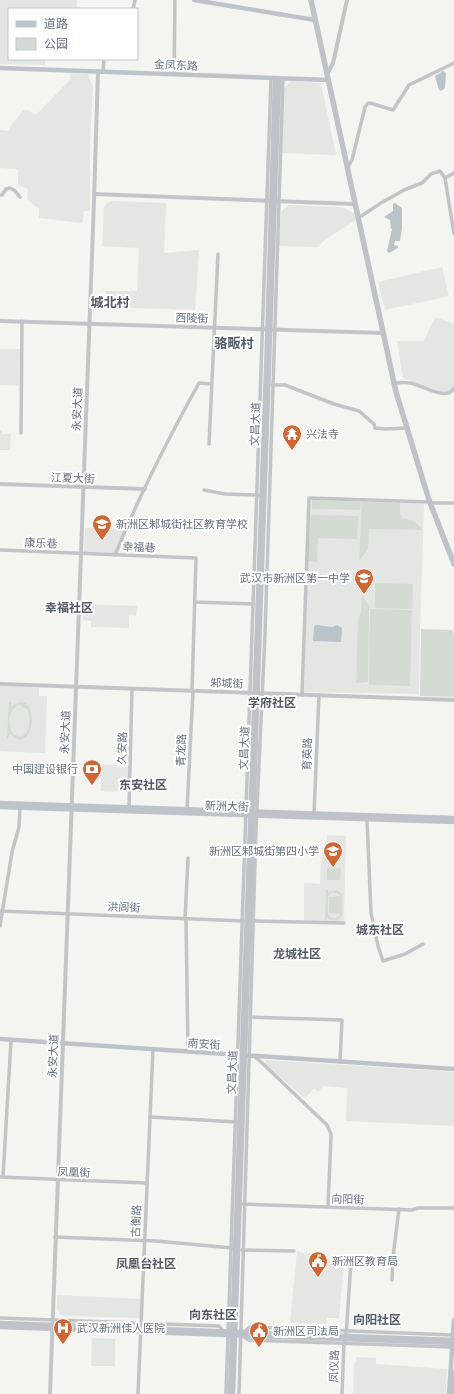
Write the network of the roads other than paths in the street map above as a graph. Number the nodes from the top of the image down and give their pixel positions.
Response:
1 (175, 0) edge
2 (194, 0) edge
3 (310, 0) edge
4 (347, 0) edge
5 (315, 20) junction
6 (104, 60) edge
7 (454, 63) edge
8 (0, 68) edge
9 (100, 71) junction
10 (174, 74) junction
11 (277, 78) junction
12 (327, 78) junction
13 (346, 168) junction
14 (454, 173) edge
15 (445, 178) junction
16 (94, 194) junction
17 (0, 195) edge
18 (20, 197) dead end
19 (273, 201) junction
20 (354, 204) junction
21 (358, 218) junction
22 (454, 234) edge
23 (218, 254) dead end
24 (0, 320) edge
25 (22, 321) junction
26 (90, 324) junction
27 (214, 328) junction
28 (269, 330) junction
29 (383, 333) junction
30 (211, 384) junction
31 (271, 384) junction
32 (394, 384) junction
33 (454, 388) edge
34 (406, 428) junction
35 (21, 433) dead end
36 (209, 444) dead end
37 (0, 484) edge
38 (83, 487) junction
39 (145, 490) junction
40 (204, 490) dead end
41 (259, 495) junction
42 (429, 502) junction
43 (454, 503) edge
44 (0, 550) edge
45 (81, 554) junction
46 (115, 555) junction
47 (196, 558) joint
48 (454, 564) edge
49 (195, 602) junction
50 (255, 604) junction
51 (0, 684) edge
52 (76, 687) junction
53 (132, 689) junction
54 (192, 691) junction
55 (256, 693) junction
56 (302, 695) junction
57 (319, 696) junction
58 (454, 700) edge
59 (0, 803) edge
60 (0, 807) edge
61 (20, 808) junction
62 (71, 808) junction
63 (129, 808) junction
64 (188, 810) junction
65 (252, 814) junction
66 (314, 814) junction
67 (454, 818) edge
68 (367, 820) junction
69 (454, 822) edge
70 (188, 858) dead end
71 (1, 911) edge
72 (67, 914) junction
73 (185, 919) junction
74 (248, 921) junction
75 (344, 923) dead end
76 (0, 926) edge
77 (423, 944) dead end
78 (249, 1017) junction
79 (0, 1039) edge
80 (10, 1040) junction
81 (62, 1043) junction
82 (153, 1049) junction
83 (188, 1052) junction
84 (245, 1055) junction
85 (340, 1062) junction
86 (454, 1069) edge
87 (150, 1117) junction
88 (237, 1122) junction
89 (1, 1177) edge
90 (58, 1180) junction
91 (147, 1184) junction
92 (242, 1204) junction
93 (328, 1207) junction
94 (454, 1208) edge
95 (399, 1209) junction
96 (56, 1237) junction
97 (144, 1240) junction
98 (237, 1249) junction
99 (294, 1251) dead end
100 (351, 1262) dead end
101 (392, 1280) dead end
102 (0, 1318) edge
103 (454, 1320) edge
104 (0, 1323) edge
105 (52, 1324) junction
106 (0, 1327) edge
107 (140, 1328) junction
108 (235, 1333) junction
109 (345, 1337) junction
110 (453, 1341) edge
111 (454, 1372) edge
112 (50, 1394) edge
113 (138, 1394) edge
114 (226, 1394) edge
115 (230, 1394) edge
116 (233, 1394) edge
117 (239, 1394) edge
118 (342, 1394) edge
119 (449, 1394) edge
120 (453, 1394) edge

1 - 10 street
2 - 5 main road
3 - 5 highway
4 - 12 street
5 - 12 highway
6 - 9 street
7 - 13 street
8 - 9 main road, 金凤东路
9 - 10 main road, 金凤东路
9 - 16 street, 永安大道
10 - 11 main road, 金凤东路
11 - 12 main road, 金凤东路
11 - 19 main road, 文昌大道
11 - 19 street
12 - 13 highway
13 - 20 highway
14 - 15 street
15 - 21 street
15 - 22 street
16 - 19 street
16 - 26 street, 永安大道
17 - 18 street
19 - 20 street
19 - 28 main road, 文昌大道
19 - 28 street
20 - 21 highway
21 - 29 highway
23 - 27 street
24 - 25 street, 西陵街
25 - 26 street, 西陵街
25 - 35 street
26 - 27 street, 西陵街
26 - 38 street, 永安大道
27 - 28 street, 西陵街
27 - 30 street
28 - 29 street, 西陵街
28 - 31 main road, 文昌大道
28 - 41 main road, 文昌大道
29 - 32 highway
30 - 36 street
30 - 39 street
31 - 34 street
31 - 55 main road, 文昌大道
32 - 33 street
32 - 34 highway
34 - 42 highway
37 - 38 street, 江夏大街
38 - 39 street, 江夏大街
38 - 45 street, 永安大道
39 - 46 street
40 - 41 street
41 - 50 main road, 文昌大道
42 - 43 street
42 - 48 highway
42 - 56 street
44 - 45 street, 康乐巷
45 - 46 street, 幸福巷
45 - 52 street, 永安大道
46 - 47 street, 幸福巷
47 - 49 street, 青龙路
49 - 50 street
49 - 54 street, 青龙路
50 - 55 main road, 文昌大道
51 - 52 street, 邾城街
52 - 53 street, 邾城街
52 - 62 street, 永安大道
53 - 54 street, 邾城街
53 - 63 street, 久安路
54 - 55 street, 邾城街
54 - 64 street, 青龙路
55 - 56 street, 邾城街
55 - 65 main road, 文昌大道
55 - 65 street
56 - 57 street, 邾城街
57 - 58 street, 邾城街
57 - 66 street, 育英路
59 - 62 main road, 新洲大街
60 - 61 main road, 新洲大街
61 - 62 main road, 新洲大街
61 - 71 street
62 - 63 main road, 新洲大街
62 - 65 main road, 新洲大街
62 - 72 street, 永安大道
63 - 64 main road, 新洲大街
64 - 65 main road, 新洲大街
65 - 66 main road, 新洲大街
65 - 68 main road, 新洲大街
65 - 74 main road, 文昌大道
66 - 67 main road, 新洲大街
68 - 69 main road, 新洲大街
68 - 77 street
70 - 73 street
71 - 72 street, 洪闾街
71 - 76 street
72 - 73 street, 洪闾街
72 - 81 street, 永安大道
73 - 74 street, 洪闾街
73 - 83 street
74 - 75 street, 洪闾街
74 - 78 main road, 文昌大道
74 - 84 main road, 文昌大道
78 - 84 main road, 文昌大道
78 - 85 street
79 - 80 main road, 南安街
80 - 81 main road, 南安街
80 - 89 street
81 - 82 main road, 南安街
81 - 90 street, 永安大道
82 - 83 main road, 南安街
82 - 87 street, 古衡路
83 - 84 main road, 南安街
84 - 85 main road, 南安街
84 - 88 main road, 文昌大道
84 - 92 main road, 文昌大道
84 - 93 street
85 - 86 main road, 南安街
87 - 88 street
87 - 91 street, 古衡路
88 - 98 main road, 文昌大道
89 - 90 street, 凤凰街
90 - 91 street, 凤凰街
90 - 96 street, 永安大道
91 - 97 street, 古衡路
92 - 93 street, 向阳街
92 - 98 main road, 文昌大道
93 - 95 street, 向阳街
94 - 95 street, 向阳街
95 - 101 street
96 - 97 street
96 - 105 street, 永安大道
97 - 98 street
97 - 107 street, 古衡路
98 - 99 street
98 - 108 main road, 文昌大道
98 - 108 street
100 - 109 street, 凤仪路
102 - 105 street
103 - 110 main road
104 - 105 main road
105 - 106 main road
105 - 107 main road
105 - 107 street
105 - 112 street, 永安大道
107 - 108 main road
107 - 108 street
107 - 113 street, 古衡路
108 - 109 main road
108 - 109 street
108 - 114 street
108 - 115 main road, 文昌大道
108 - 116 main road, 文昌大道
108 - 117 street
109 - 110 main road
109 - 110 street
109 - 118 street, 凤仪路
110 - 119 main road
111 - 120 main road

